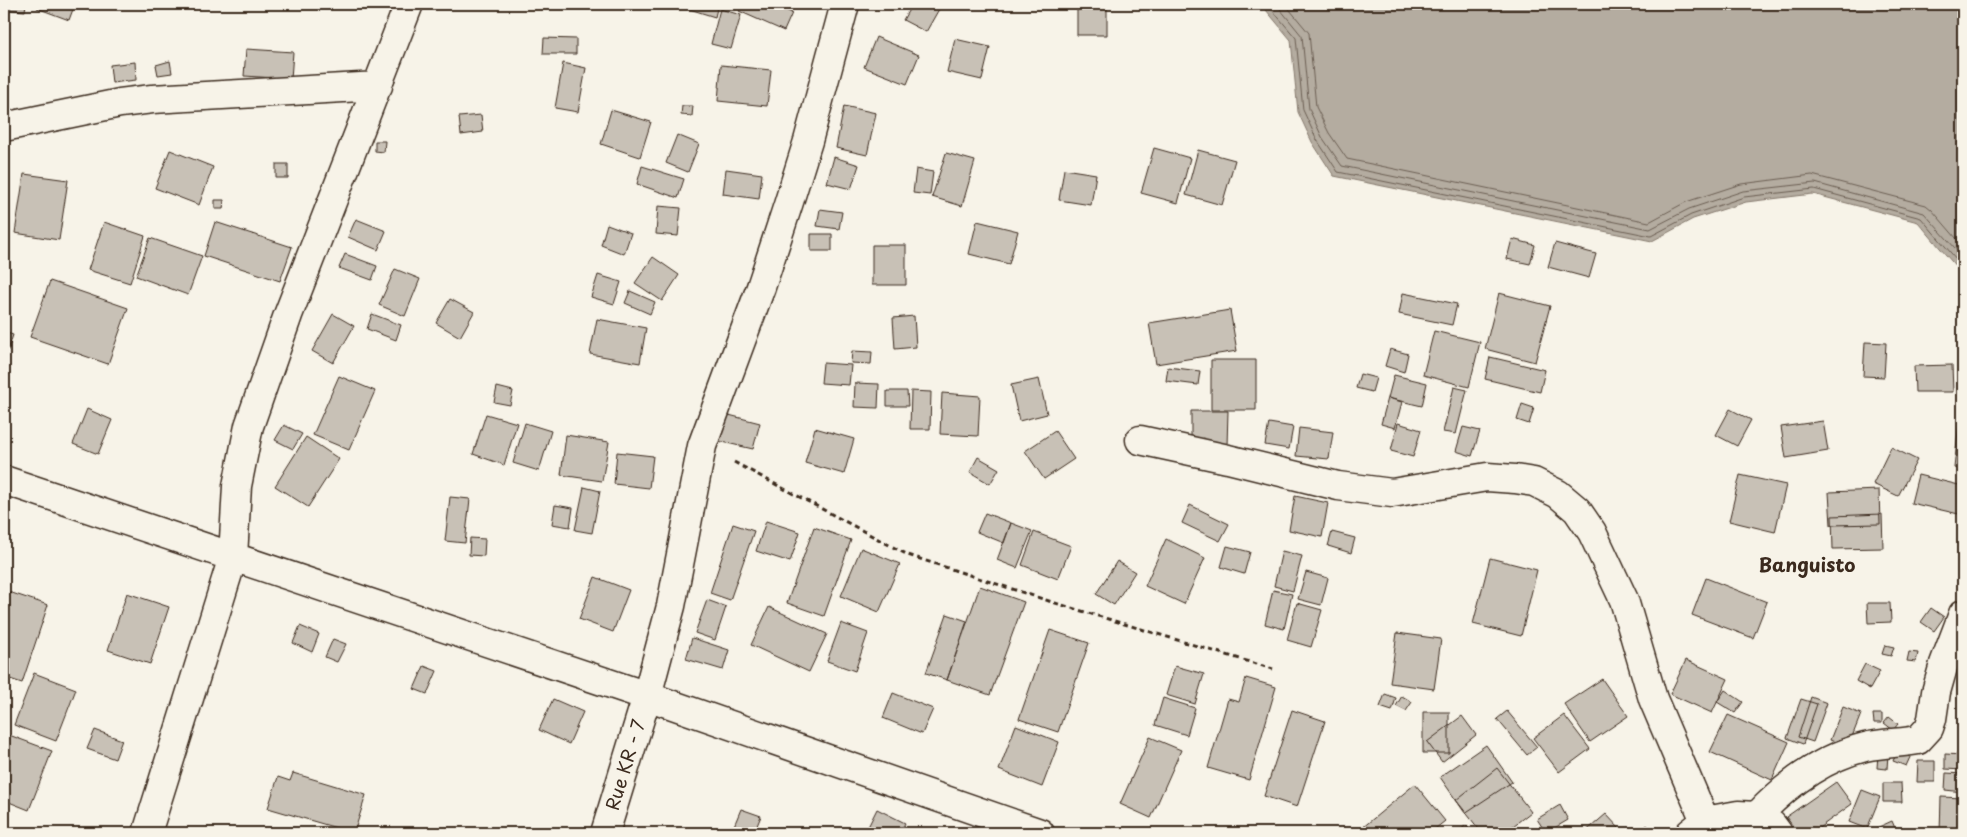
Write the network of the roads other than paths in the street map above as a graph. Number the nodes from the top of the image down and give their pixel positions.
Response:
1 (408, 4) edge
2 (845, 4) edge
3 (378, 86) junction
4 (4, 127) edge
5 (1140, 440) dead end
6 (4, 480) edge
7 (233, 557) junction
8 (1963, 614) edge
9 (647, 696) junction
10 (1769, 825) edge
11 (1697, 827) edge
12 (148, 833) edge
13 (605, 833) edge
14 (1040, 833) edge

1 - 3 street
2 - 9 street, Rue KR - 7
3 - 4 street
3 - 7 street
5 - 11 street
6 - 7 street
7 - 9 street
7 - 12 street
8 - 10 street
9 - 13 street, Rue KR - 7
9 - 14 street
10 - 11 street

